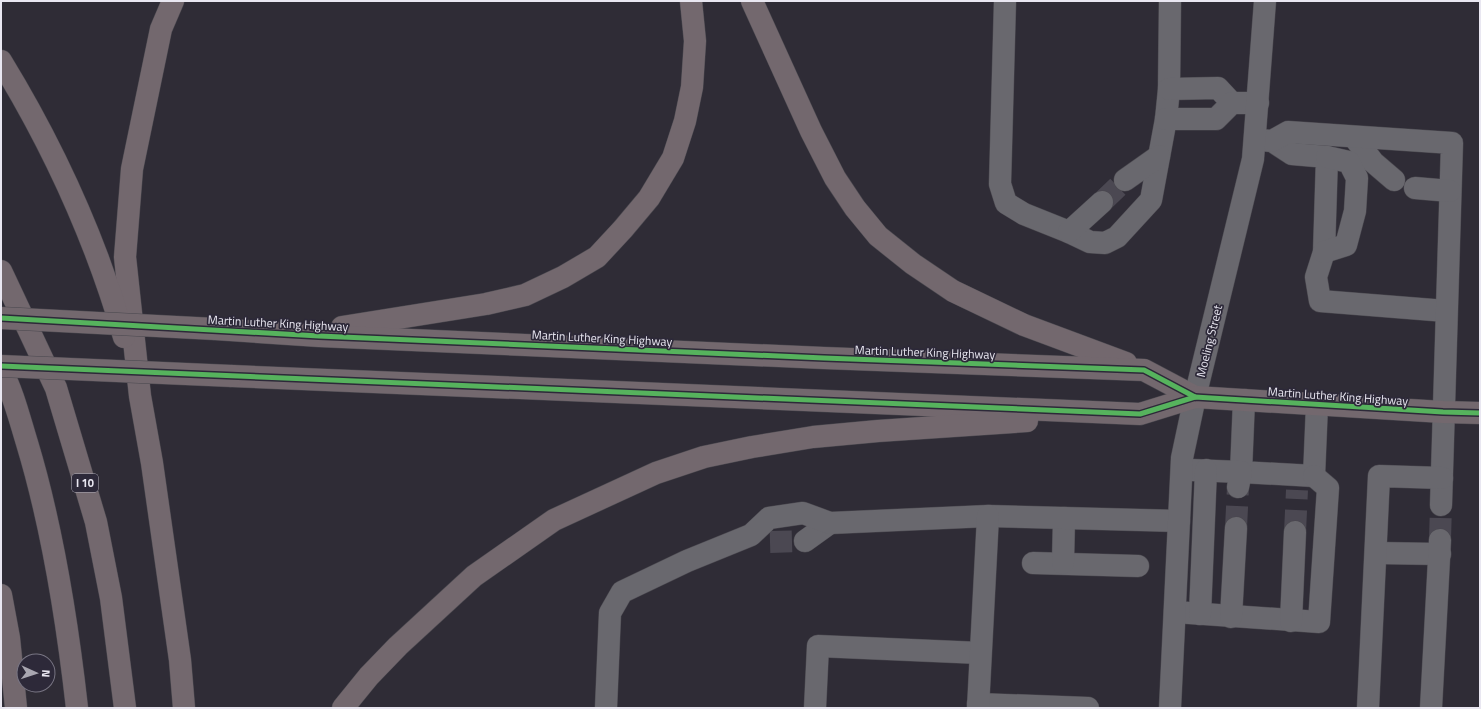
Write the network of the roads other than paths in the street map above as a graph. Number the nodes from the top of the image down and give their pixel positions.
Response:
1 (173, 1) edge
2 (691, 1) edge
3 (752, 1) edge
4 (1005, 1) edge
5 (1170, 1) edge
6 (1264, 1) edge
7 (1, 60) edge
8 (1169, 89) junction
9 (1232, 103) junction
10 (1258, 104) junction
11 (1166, 119) junction
12 (1354, 136) junction
13 (1264, 140) junction
14 (1159, 156) junction
15 (1327, 158) junction
16 (1125, 180) tunnel mouth
17 (1394, 180) dead end
18 (1415, 188) dead end
19 (1450, 191) junction
20 (1102, 202) tunnel mouth
21 (1069, 232) junction
22 (1324, 252) junction
23 (1, 271) edge
24 (1446, 311) junction
25 (1, 318) edge
26 (296, 334) junction
27 (1, 367) edge
28 (1144, 370) junction
29 (140, 396) junction
30 (1195, 397) junction
31 (1244, 400) junction
32 (1317, 405) junction
33 (1443, 412) junction
34 (1480, 413) edge
35 (1140, 414) junction
36 (1182, 469) junction
37 (1206, 470) junction
38 (1442, 478) junction
39 (1240, 479) junction
40 (1303, 480) junction
41 (1441, 505) tunnel mouth
42 (988, 516) junction
43 (1064, 518) junction
44 (1179, 521) junction
45 (830, 523) junction
46 (1236, 528) tunnel mouth
47 (1296, 532) tunnel mouth
48 (805, 541) tunnel mouth
49 (1376, 553) junction
50 (1034, 563) dead end
51 (1063, 563) junction
52 (1138, 566) dead end
53 (1, 595) edge
54 (1175, 612) junction
55 (1200, 614) junction
56 (1231, 617) junction
57 (1291, 621) junction
58 (980, 653) junction
59 (978, 706) edge
60 (16, 708) edge
61 (77, 708) edge
62 (125, 708) edge
63 (184, 708) edge
64 (343, 708) edge
65 (606, 708) edge
66 (816, 708) edge
67 (1088, 708) edge
68 (1170, 708) edge
69 (1368, 708) edge
70 (1431, 708) edge

1 - 29 highway
2 - 26 highway
3 - 28 highway
4 - 21 street
5 - 8 street
6 - 10 street, Moeling Street
7 - 29 highway
8 - 9 street
8 - 11 street
9 - 10 street
9 - 11 street
10 - 13 street, Moeling Street
11 - 14 street
12 - 13 street
12 - 17 street
12 - 19 street
13 - 15 street
13 - 30 street, Moeling Street
14 - 16 street
14 - 21 street
15 - 22 street
15 - 22 street
18 - 19 street
19 - 24 street
20 - 21 street
22 - 24 street
23 - 62 highway, I 10
24 - 33 street
25 - 26 highway, Martin Luther King Highway, bridge
26 - 28 highway, Martin Luther King Highway
27 - 35 highway, Martin Luther King Highway, bridge
27 - 61 highway
28 - 30 highway, Martin Luther King Highway
29 - 63 highway
30 - 31 highway, Martin Luther King Highway
30 - 35 highway, Martin Luther King Highway
30 - 36 street, Moeling Street
31 - 32 highway, Martin Luther King Highway
31 - 39 street
32 - 33 highway, Martin Luther King Highway
32 - 40 street
33 - 34 highway, Martin Luther King Highway
33 - 38 street
35 - 64 highway
36 - 37 street
36 - 44 street, Moeling Street
37 - 39 street
37 - 55 street
38 - 41 street
38 - 49 street
39 - 40 street
40 - 57 street
42 - 43 street
42 - 45 street
42 - 58 street
43 - 44 street
43 - 51 street
44 - 54 street, Moeling Street
45 - 48 street
45 - 65 street
46 - 56 street
47 - 57 street
49 - 69 street
49 - 70 street
50 - 51 street
51 - 52 street
53 - 60 highway
54 - 55 street
54 - 68 street, Moeling Street
55 - 56 street
56 - 57 street
58 - 59 street
58 - 66 street
59 - 67 street

